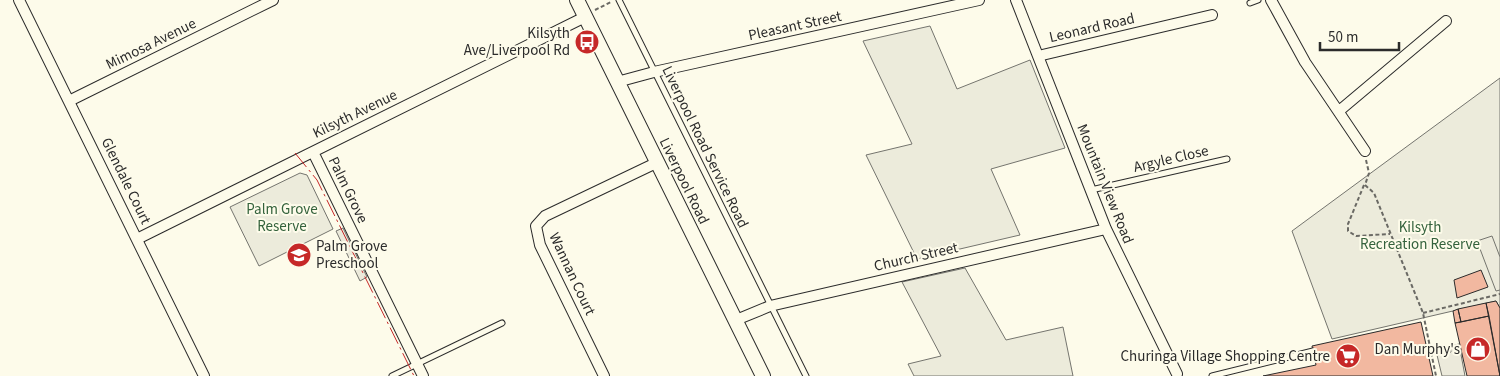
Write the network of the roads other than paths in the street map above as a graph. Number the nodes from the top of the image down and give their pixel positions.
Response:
1 (19, 0) edge
2 (273, 0) edge
3 (577, 0) edge
4 (617, 0) edge
5 (979, 0) edge
6 (1016, 0) edge
7 (1258, 0) edge
8 (1271, 0) edge
9 (1250, 4) dead end
10 (589, 14) junction
11 (1212, 15) dead end
12 (1446, 21) dead end
13 (1038, 56) junction
14 (654, 72) junction
15 (617, 82) junction
16 (69, 101) junction
17 (1339, 111) junction
18 (1365, 151) road end
19 (313, 152) junction
20 (1227, 159) dead end
21 (656, 163) junction
22 (1091, 190) junction
23 (1106, 229) junction
24 (137, 239) junction
25 (770, 306) junction
26 (736, 320) junction
27 (502, 322) dead end
28 (1313, 351) dead end
29 (417, 364) junction
30 (1177, 374) dead end
31 (204, 376) edge
32 (392, 376) edge
33 (424, 376) edge
34 (604, 376) edge
35 (762, 376) edge
36 (806, 376) edge
37 (1212, 376) edge

1 - 16 street, Glendale Court
2 - 16 street, Mimosa Avenue
3 - 10 main road, Liverpool Road
4 - 14 lane, Liverpool Road Service Road
5 - 14 street, Pleasant Street
6 - 13 street, Mountain View Road
7 - 9 lane
8 - 17 street
10 - 15 main road, Liverpool Road
10 - 19 street, Kilsyth Avenue
11 - 13 street, Leonard Road
12 - 17 street
13 - 22 street, Mountain View Road
14 - 15 street, Pleasant Street
14 - 25 lane, Liverpool Road Service Road
15 - 21 main road, Liverpool Road
16 - 24 street, Glendale Court
17 - 18 street
19 - 24 street, Kilsyth Avenue
19 - 29 street, Palm Grove
20 - 22 lane, Argyle Close
21 - 26 main road, Liverpool Road
21 - 34 street, Wannan Court
22 - 23 street, Mountain View Road
23 - 25 street, Church Street
23 - 30 street, Mountain View Road
24 - 31 street, Glendale Court
25 - 26 street, Church Street
25 - 36 lane, Liverpool Road Service Road
26 - 35 main road, Liverpool Road
27 - 29 lane
28 - 37 lane
29 - 32 lane
29 - 33 street, Palm Grove

